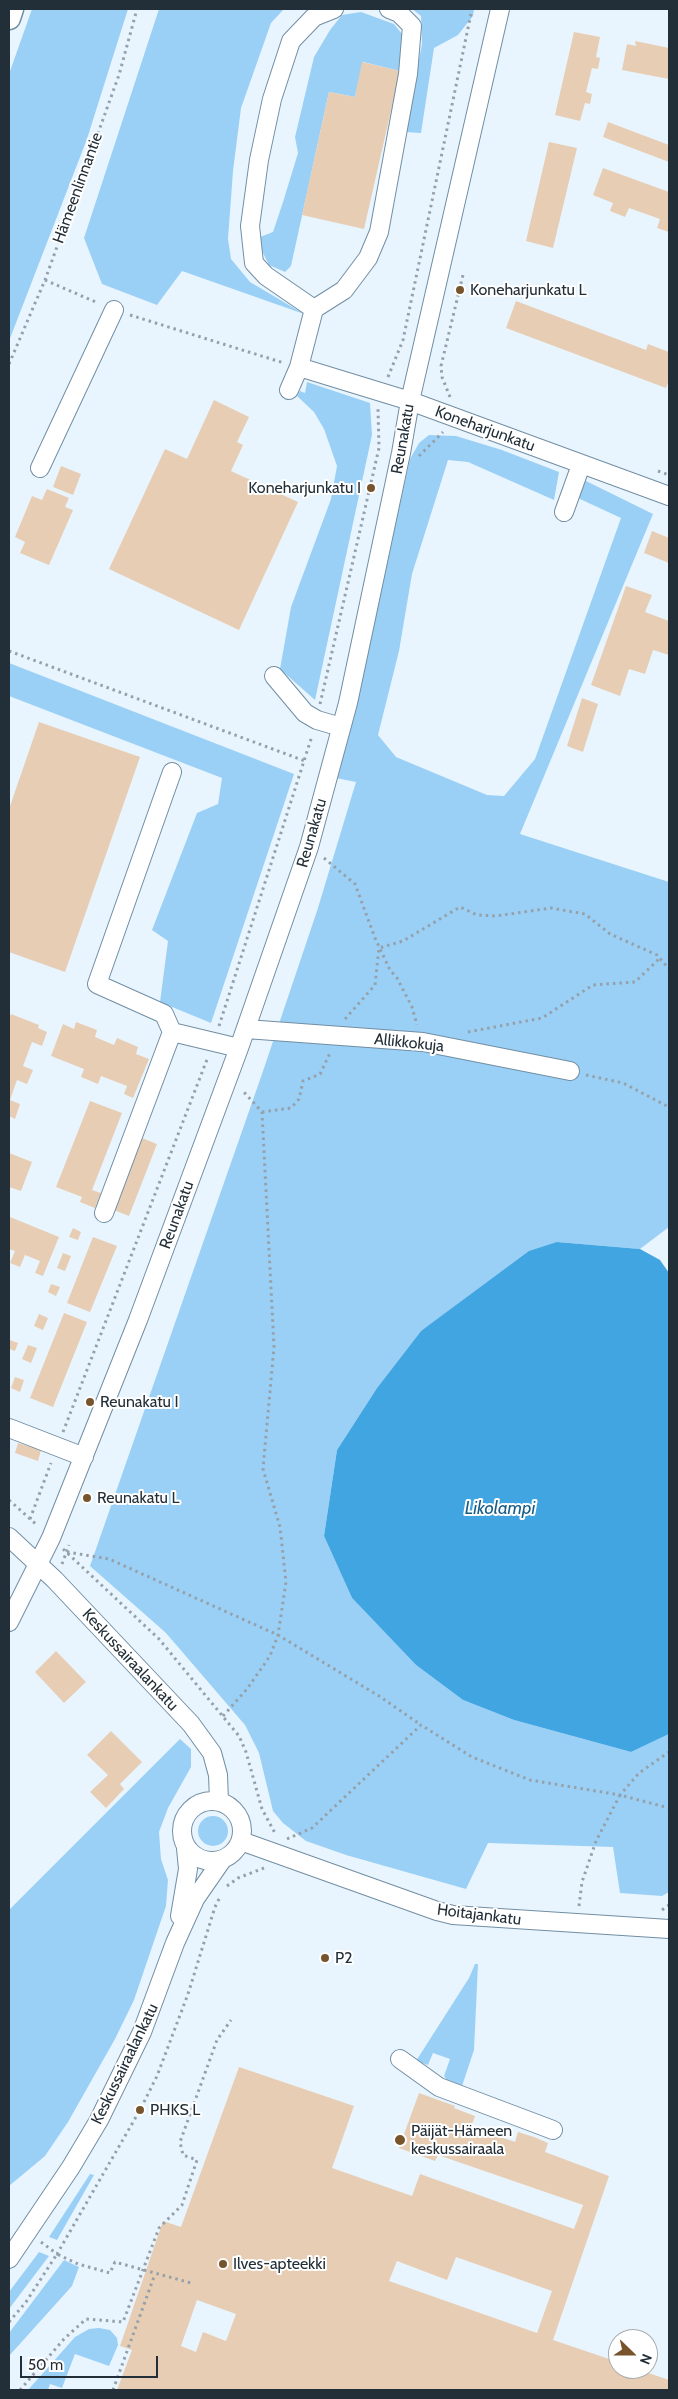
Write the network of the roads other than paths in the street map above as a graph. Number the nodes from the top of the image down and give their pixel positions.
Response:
1 (12, 9) edge
2 (334, 9) edge
3 (389, 9) edge
4 (500, 9) edge
5 (9, 18) edge
6 (314, 309) junction
7 (114, 310) road end
8 (299, 367) junction
9 (289, 390) dead end
10 (410, 401) junction
11 (581, 465) junction
12 (40, 468) dead end
13 (668, 492) edge
14 (564, 512) dead end
15 (274, 676) dead end
16 (341, 727) junction
17 (172, 772) dead end
18 (246, 1029) junction
19 (172, 1032) junction
20 (240, 1048) junction
21 (570, 1071) road end
22 (104, 1213) dead end
23 (9, 1428) edge
24 (84, 1457) junction
25 (9, 1537) edge
26 (38, 1566) junction
27 (9, 1622) edge
28 (219, 1801) junction
29 (241, 1841) junction
30 (186, 1848) junction
31 (222, 1860) junction
32 (669, 1930) edge
33 (175, 1942) junction
34 (400, 2059) dead end
35 (553, 2130) dead end
36 (9, 2259) edge

1 - 5 main road
2 - 6 street
3 - 6 street
4 - 10 street, Reunakatu
6 - 8 street
7 - 12 street
8 - 9 street
8 - 10 street, Koneharjunkatu
10 - 11 street, Koneharjunkatu
10 - 16 street, Reunakatu
11 - 13 street, Koneharjunkatu
11 - 14 street
15 - 16 street
16 - 18 street, Reunakatu
17 - 19 street
18 - 20 street, Reunakatu
18 - 21 street, Allikkokuja
19 - 20 street
19 - 22 street
20 - 24 street, Reunakatu
23 - 24 street
24 - 26 street, Reunakatu
25 - 26 street, Keskussairaalankatu
26 - 27 street, Reunakatu
26 - 28 street, Keskussairaalankatu
28 - 29 street
28 - 30 street
29 - 31 street
29 - 32 street, Hoitajankatu
30 - 31 street
30 - 33 street
31 - 33 street, Keskussairaalankatu
33 - 36 street, Keskussairaalankatu
34 - 35 street

